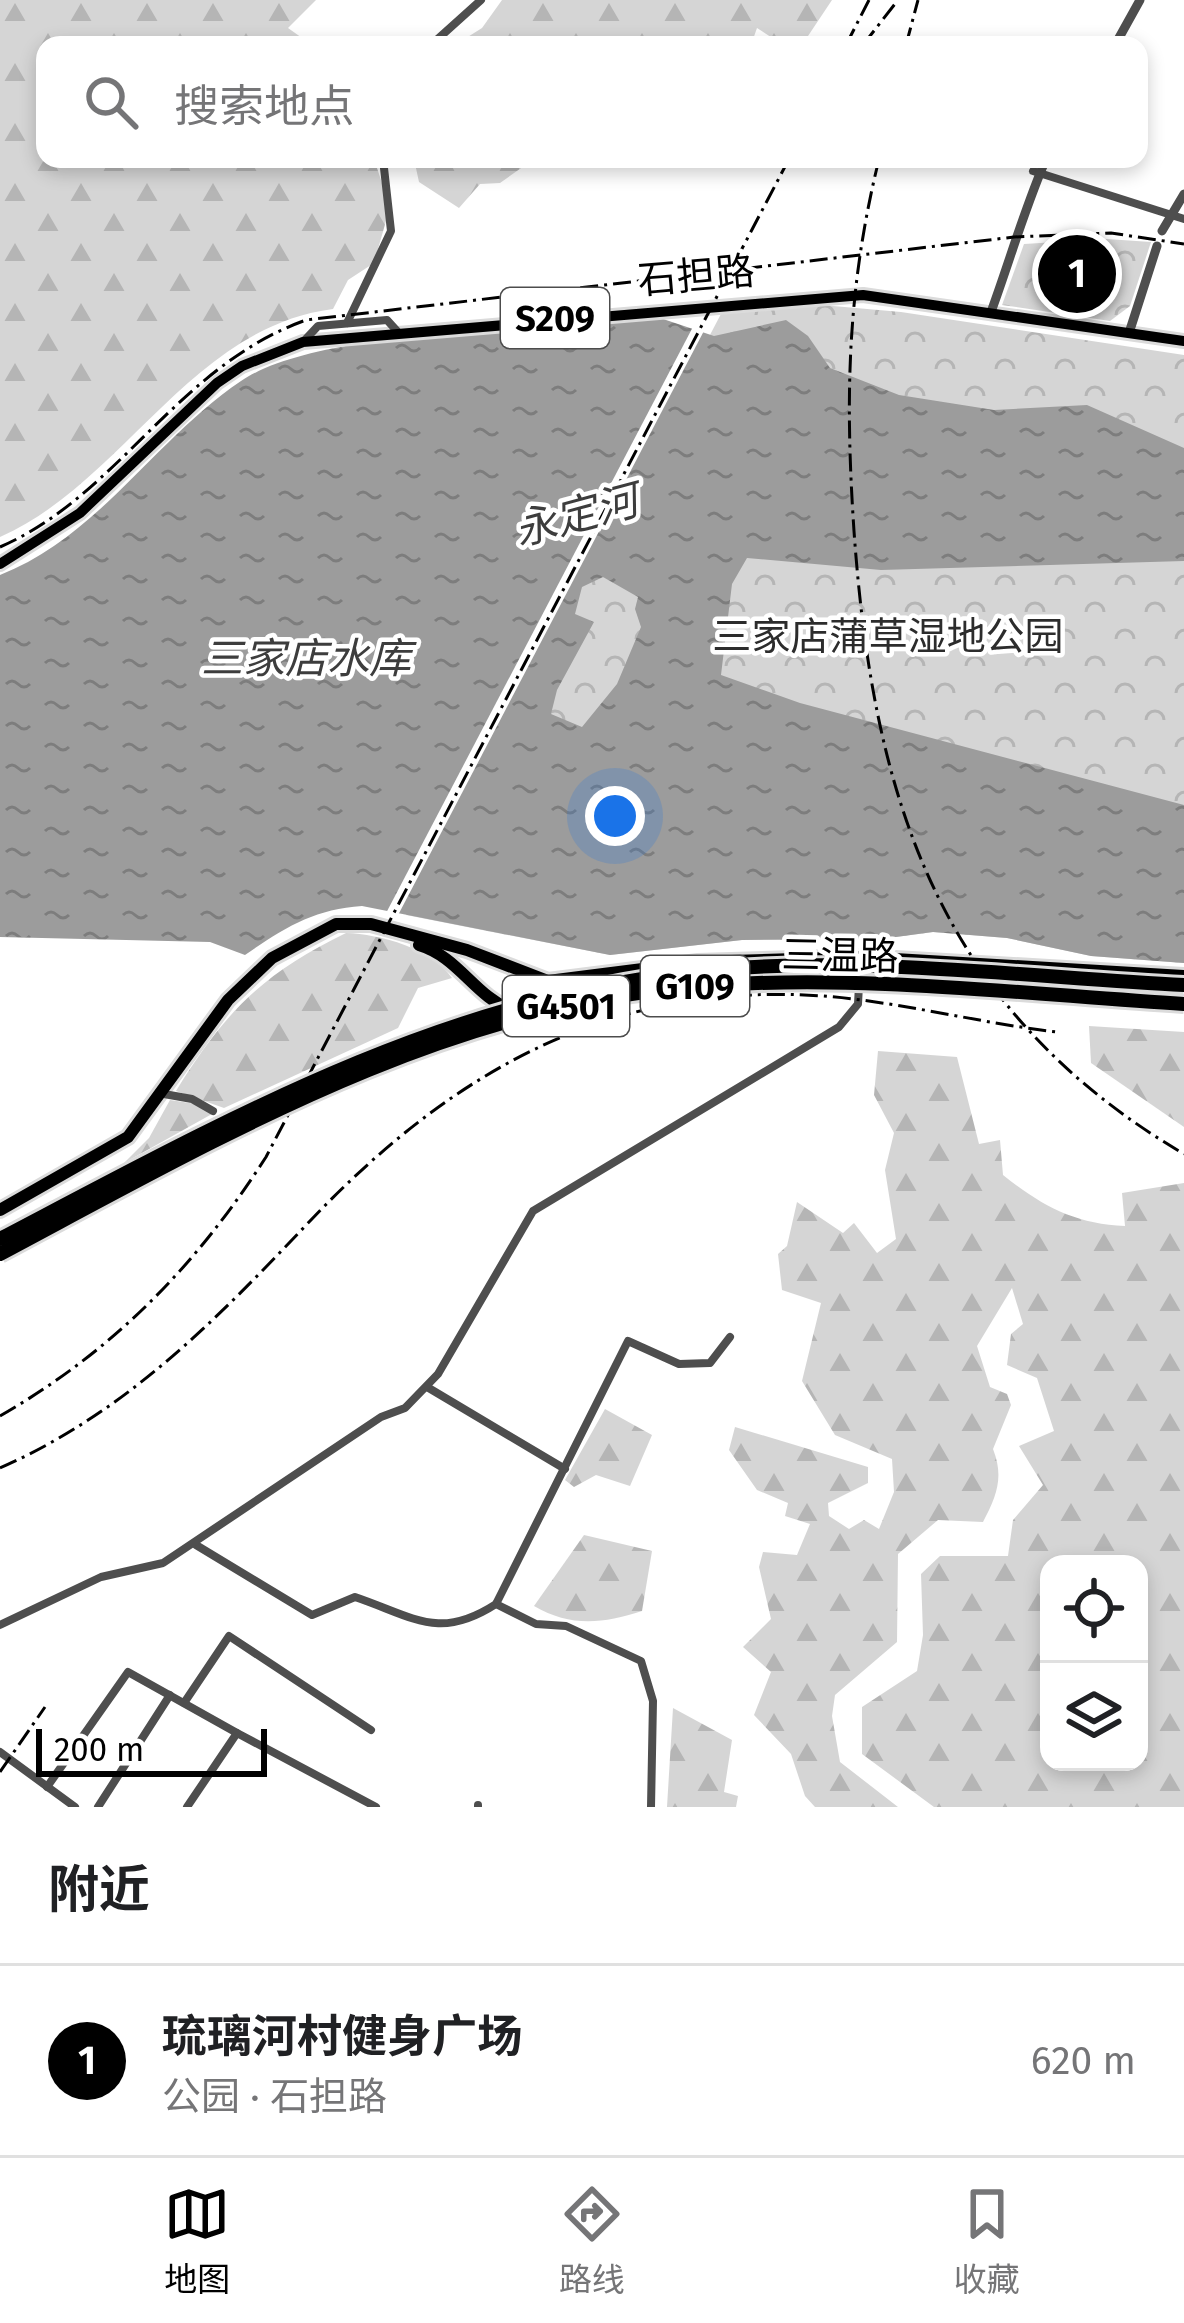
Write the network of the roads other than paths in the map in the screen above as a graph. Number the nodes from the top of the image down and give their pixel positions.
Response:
1 (481, 0) edge
2 (1141, 0) edge
3 (441, 36) edge
4 (1120, 36) edge
5 (384, 168) edge
6 (1040, 168) edge
7 (1037, 172) junction
8 (1184, 194) edge
9 (1168, 214) junction
10 (1184, 219) edge
11 (1162, 231) dead end
12 (1157, 246) dead end
13 (991, 312) junction
14 (347, 323) junction
15 (397, 331) junction
16 (1129, 334) junction
17 (1184, 341) edge
18 (303, 342) junction
19 (0, 564) edge
20 (861, 957) junction
21 (249, 980) junction
22 (1184, 981) edge
23 (757, 983) junction
24 (860, 983) junction
25 (1184, 1004) edge
26 (562, 1007) junction
27 (164, 1094) junction
28 (214, 1111) dead end
29 (0, 1210) edge
30 (0, 1239) edge
31 (0, 1254) edge
32 (730, 1337) dead end
33 (427, 1387) junction
34 (565, 1469) junction
35 (195, 1545) junction
36 (496, 1604) junction
37 (0, 1624) edge
38 (170, 1695) junction
39 (184, 1702) junction
40 (371, 1730) dead end
41 (237, 1733) junction
42 (0, 1752) edge
43 (47, 1786) junction
44 (75, 1807) edge
45 (98, 1807) edge
46 (187, 1807) edge
47 (376, 1807) edge
48 (651, 1807) edge

1 - 3 street
2 - 4 street
5 - 14 street
6 - 7 street
7 - 9 street
7 - 13 street
8 - 9 street
9 - 10 street
9 - 11 street
12 - 16 street
13 - 15 main road, 石担路 / S209
13 - 16 main road, 石担路 / S209
14 - 15 street
14 - 18 street
15 - 18 main road, 石担路 / S209
16 - 17 main road, 石担路 / S209
18 - 19 main road, 石担路 / S209
20 - 21 highway, 三温路 / G109
20 - 22 highway, 三温路 / G109
20 - 24 street
21 - 26 highway, 三温路 / G109
21 - 27 highway, 三温路 / G109
22 - 30 highway, G4501, bridge
23 - 24 highway, 三温路 / G109
23 - 25 highway, bridge
23 - 26 highway, 三温路 / G109
24 - 25 highway, 三温路 / G109
24 - 33 street
26 - 31 highway, G4501, bridge
27 - 28 street
27 - 29 highway, 三温路 / G109
32 - 34 street
33 - 34 street
33 - 35 street
34 - 36 street
35 - 36 street
35 - 37 street
36 - 48 street
38 - 39 street
38 - 43 street
38 - 45 street
39 - 40 street
39 - 41 street
41 - 46 street
41 - 47 street
42 - 43 street
43 - 44 street

